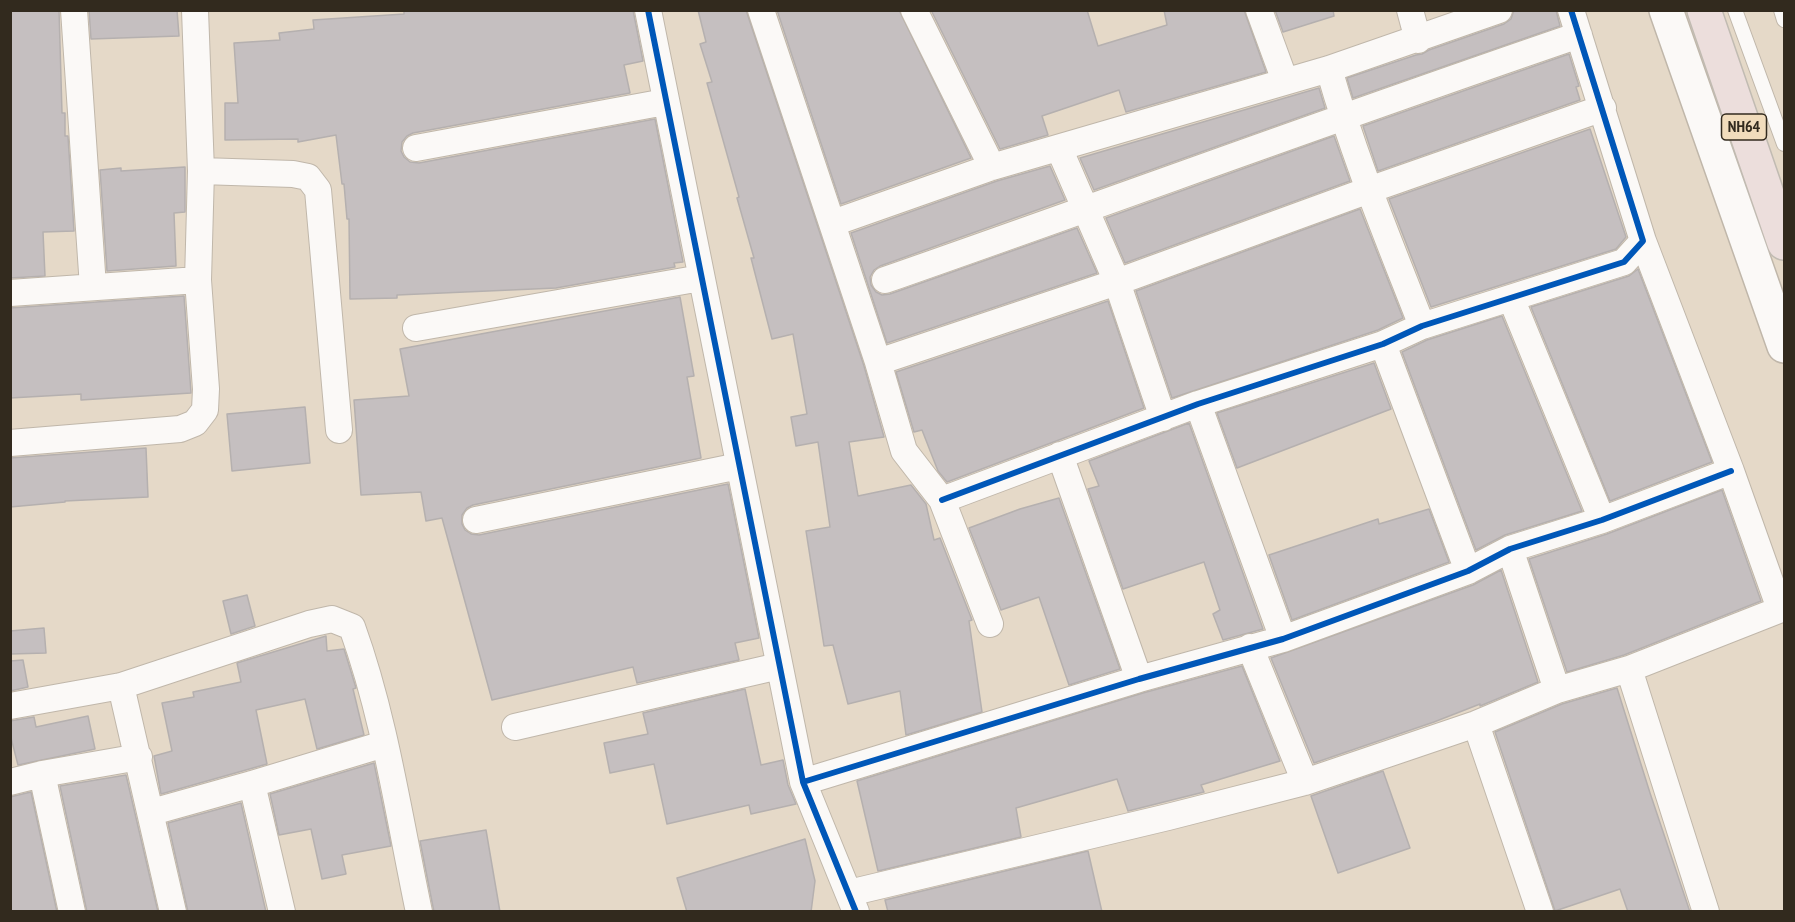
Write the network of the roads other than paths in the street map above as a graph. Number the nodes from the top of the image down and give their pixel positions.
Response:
1 (74, 10) edge
2 (195, 10) edge
3 (648, 10) edge
4 (761, 10) edge
5 (914, 10) edge
6 (1259, 10) edge
7 (1410, 10) edge
8 (1499, 10) edge
9 (1571, 10) edge
10 (1666, 10) edge
11 (1704, 10) edge
12 (1735, 10) edge
13 (1781, 10) edge
14 (1785, 20) edge
15 (1580, 34) junction
16 (1418, 40) junction
17 (1329, 69) junction
18 (1285, 81) junction
19 (665, 102) junction
20 (1603, 108) junction
21 (1343, 116) junction
22 (1785, 144) edge
23 (416, 148) dead end
24 (1059, 148) junction
25 (992, 167) junction
26 (201, 171) junction
27 (1369, 190) junction
28 (1084, 211) junction
29 (833, 223) junction
30 (1643, 241) junction
31 (1785, 243) edge
32 (701, 279) junction
33 (198, 280) junction
34 (885, 280) dead end
35 (1117, 282) junction
36 (93, 287) junction
37 (10, 293) edge
38 (1511, 298) junction
39 (1422, 326) junction
40 (416, 328) dead end
41 (1383, 344) junction
42 (1785, 346) edge
43 (878, 362) junction
44 (1198, 404) junction
45 (1163, 418) junction
46 (339, 430) dead end
47 (10, 443) edge
48 (1060, 455) junction
49 (739, 466) junction
50 (1731, 471) junction
51 (942, 500) junction
52 (476, 520) dead end
53 (1602, 520) junction
54 (1509, 549) junction
55 (1468, 571) junction
56 (1782, 609) edge
57 (990, 624) dead end
58 (1283, 639) junction
59 (1250, 647) junction
60 (779, 666) junction
61 (1629, 669) junction
62 (1139, 679) junction
63 (121, 686) junction
64 (1557, 690) junction
65 (10, 706) edge
66 (1476, 724) junction
67 (515, 727) dead end
68 (384, 744) junction
69 (139, 757) junction
70 (42, 774) junction
71 (10, 782) edge
72 (802, 782) junction
73 (1305, 782) junction
74 (252, 784) junction
75 (152, 812) junction
76 (852, 902) edge
77 (72, 912) edge
78 (173, 912) edge
79 (282, 912) edge
80 (419, 912) edge
81 (1540, 912) edge
82 (1706, 912) edge

1 - 36 street
2 - 26 street
3 - 19 street
4 - 29 street
5 - 25 street
6 - 18 street
7 - 16 street
8 - 16 street
9 - 15 street
10 - 42 street
11 - 31 highway, NH64
12 - 22 lane
13 - 14 lane
15 - 20 street
15 - 21 street
16 - 17 street
17 - 18 street
17 - 21 street
18 - 24 street
19 - 23 street
19 - 32 street
20 - 27 street
20 - 30 street
21 - 27 street
21 - 28 street
24 - 25 street
24 - 28 street
25 - 29 street
26 - 33 street
26 - 46 street
27 - 35 street
27 - 39 street
28 - 34 street
28 - 35 street
29 - 43 street
30 - 38 street
30 - 50 street
32 - 40 street
32 - 49 street
33 - 36 street
33 - 47 street
35 - 43 street
35 - 45 street
36 - 37 street
38 - 39 street
38 - 53 street
39 - 41 street
41 - 44 street
41 - 55 street
43 - 51 street
44 - 45 street
44 - 58 street
45 - 48 street
48 - 51 street
48 - 62 street
49 - 52 street
49 - 60 street
50 - 53 street
50 - 56 street
51 - 57 street
53 - 54 street
54 - 55 street
54 - 64 street
55 - 58 street
56 - 61 street
58 - 59 street
59 - 62 street
59 - 73 street
60 - 67 street
60 - 72 street
61 - 64 street
61 - 82 street
62 - 72 street
63 - 65 street
63 - 68 street
63 - 69 street
64 - 66 street
66 - 73 street
66 - 81 street
68 - 74 street
68 - 80 street
69 - 70 street
69 - 75 street
70 - 71 street
70 - 77 street
72 - 76 street
73 - 76 street
74 - 75 street
74 - 79 street
75 - 78 street

